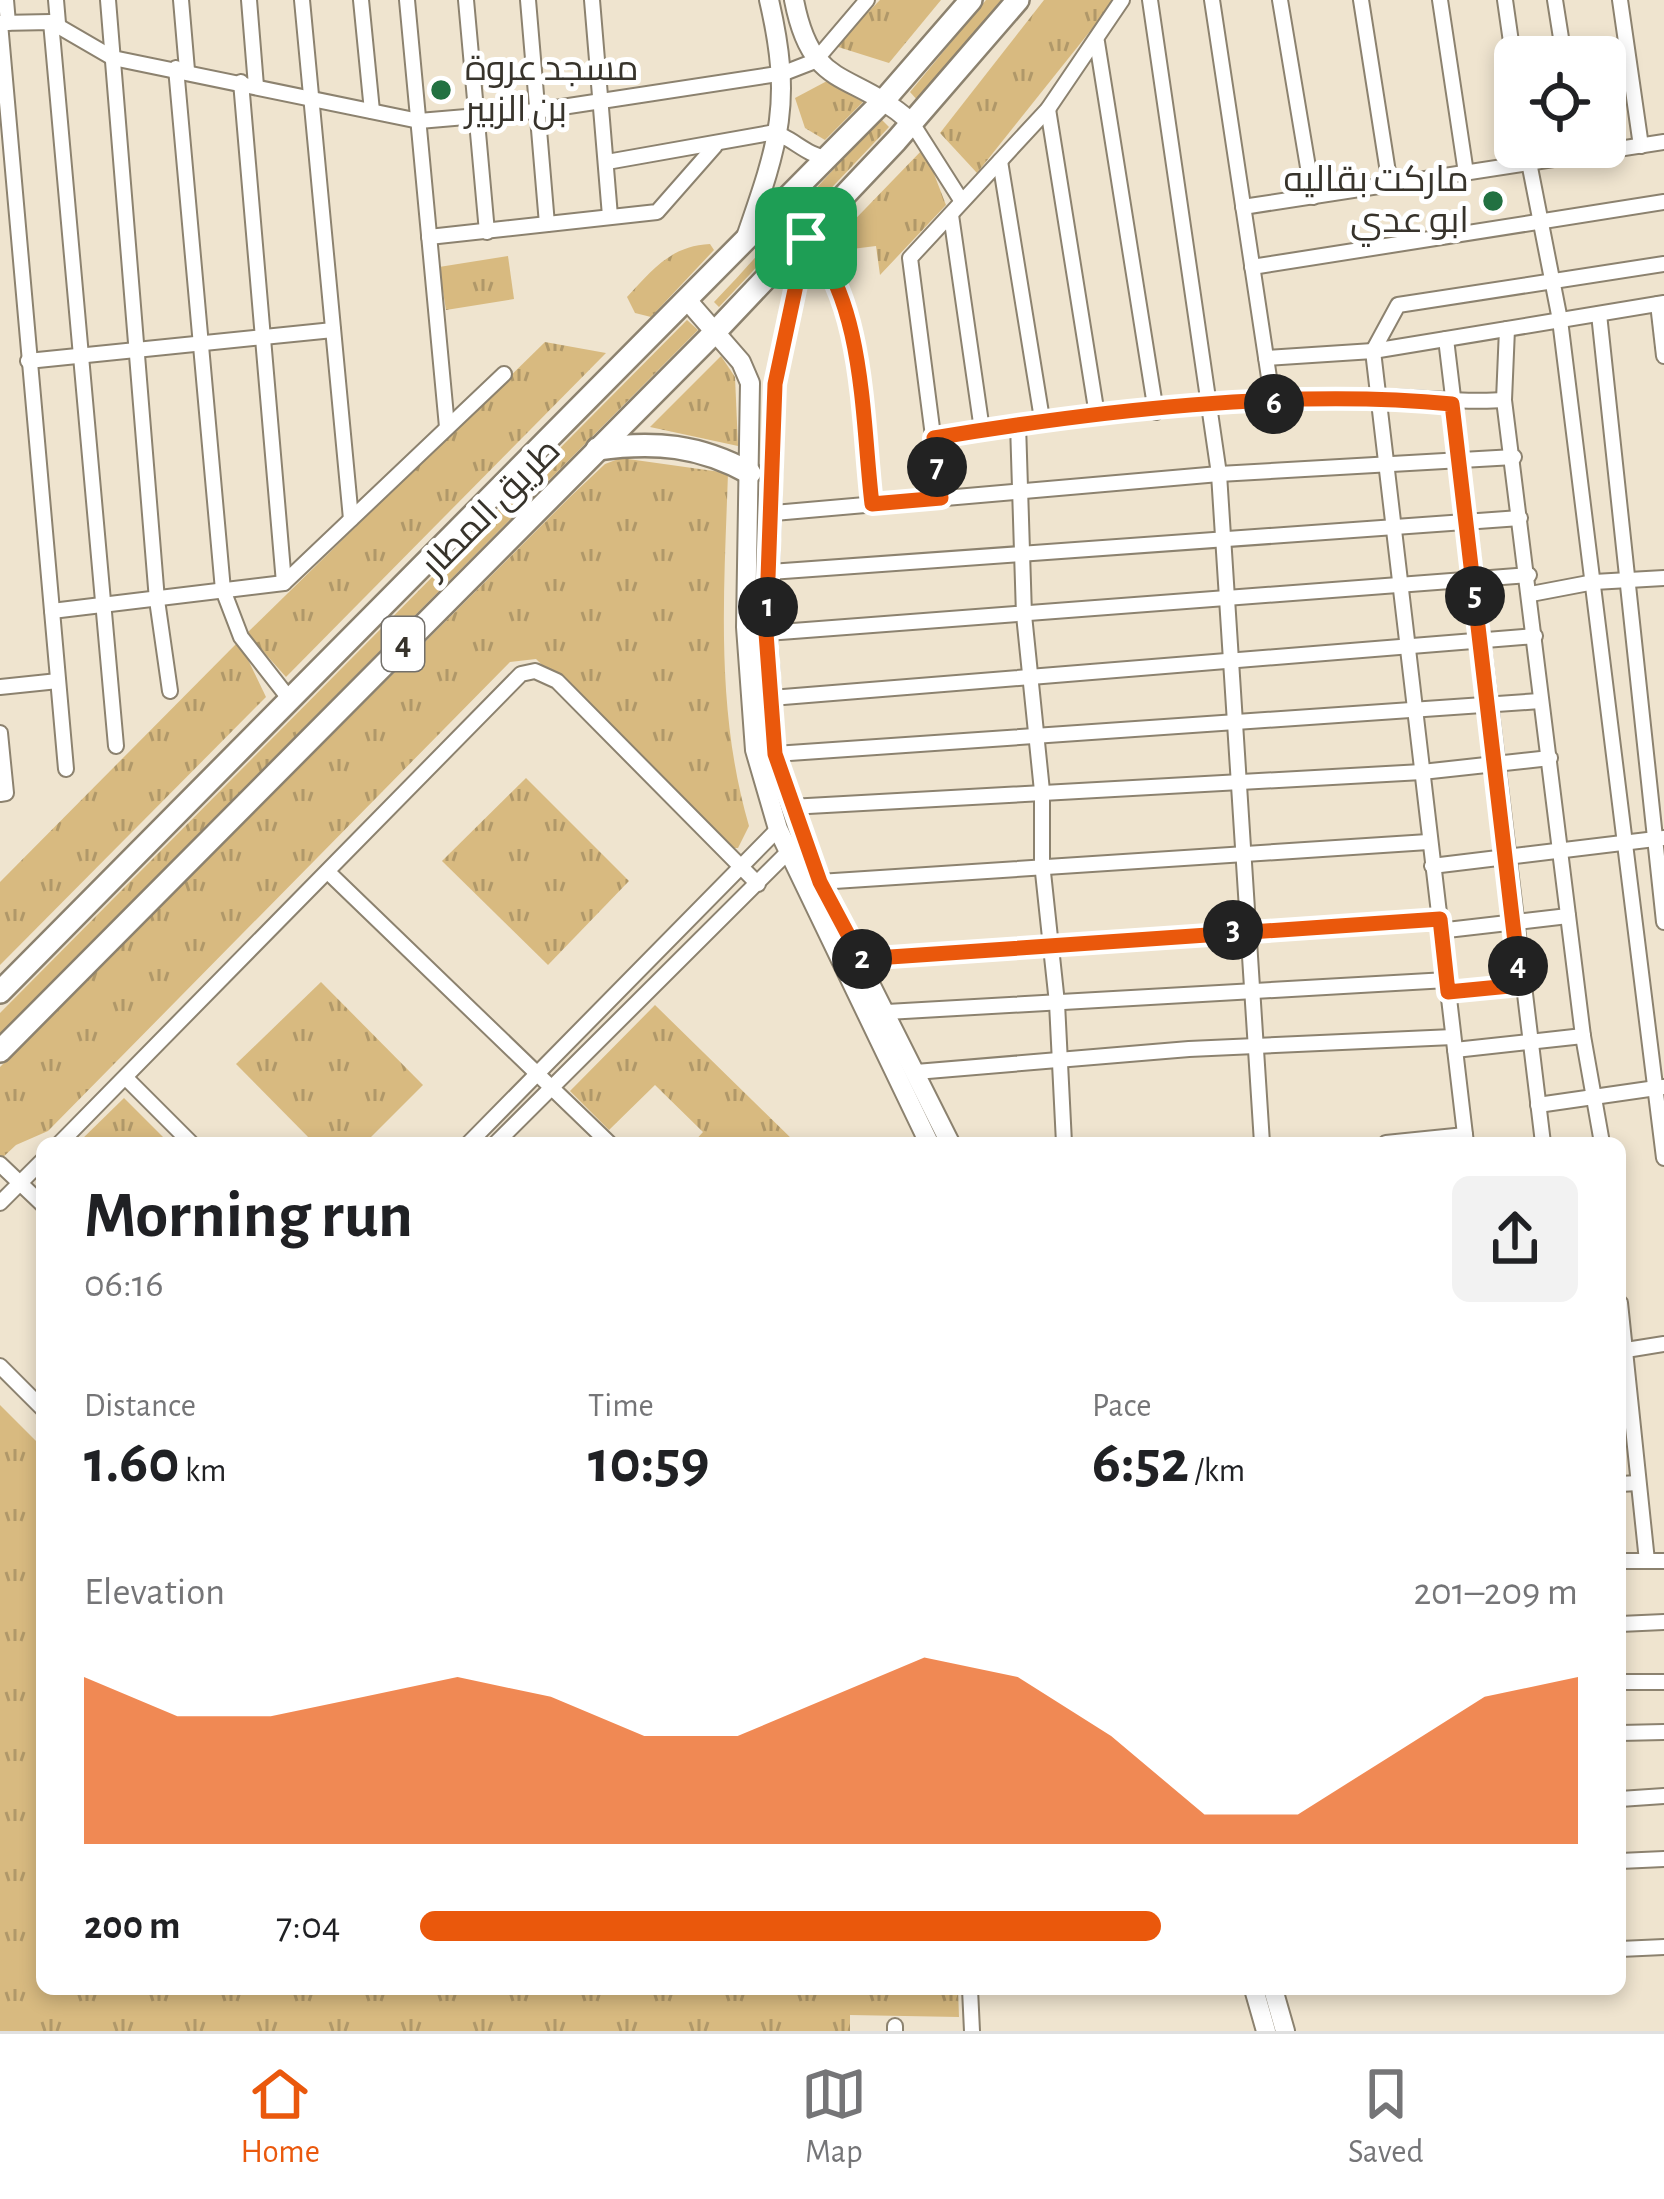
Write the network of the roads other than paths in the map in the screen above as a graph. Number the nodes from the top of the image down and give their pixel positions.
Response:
1 (6, 0) edge
2 (56, 0) edge
3 (108, 0) edge
4 (181, 0) edge
5 (249, 0) edge
6 (302, 0) edge
7 (361, 0) edge
8 (407, 0) edge
9 (466, 0) edge
10 (528, 0) edge
11 (592, 0) edge
12 (769, 0) edge
13 (794, 0) edge
14 (867, 0) edge
15 (970, 0) edge
16 (1018, 0) edge
17 (1122, 0) edge
18 (1150, 0) edge
19 (1212, 0) edge
20 (1280, 0) edge
21 (1361, 0) edge
22 (1440, 0) edge
23 (1505, 0) edge
24 (1555, 0) edge
25 (1620, 0) edge
26 (54, 22) junction
27 (3, 23) edge
28 (1510, 36) edge
29 (1561, 36) edge
30 (1097, 42) junction
31 (113, 58) junction
32 (814, 61) junction
33 (182, 69) junction
34 (784, 73) junction
35 (249, 84) junction
36 (313, 98) junction
37 (886, 99) junction
38 (602, 101) junction
39 (1048, 109) junction
40 (372, 111) junction
41 (536, 111) junction
42 (476, 114) junction
43 (419, 121) junction
44 (911, 123) junction
45 (780, 133) junction
46 (1664, 142) edge
47 (715, 146) junction
48 (1641, 146) junction
49 (1626, 147) edge
50 (827, 158) junction
51 (1000, 161) junction
52 (607, 162) junction
53 (1494, 165) edge
54 (1530, 168) edge
55 (1466, 173) junction
56 (1390, 184) junction
57 (1313, 196) junction
58 (961, 200) junction
59 (1664, 202) edge
60 (1243, 207) junction
61 (950, 215) junction
62 (610, 216) junction
63 (1541, 221) junction
64 (547, 224) junction
65 (487, 232) junction
66 (429, 237) junction
67 (806, 238) junction
68 (745, 241) junction
69 (1664, 264) edge
70 (1252, 267) junction
71 (20, 269) junction
72 (0, 272) edge
73 (1551, 281) junction
74 (687, 300) junction
75 (1661, 304) edge
76 (1599, 314) junction
77 (1560, 320) junction
78 (1507, 329) junction
79 (334, 330) junction
80 (716, 332) junction
81 (263, 337) junction
82 (1446, 339) junction
83 (199, 341) junction
84 (134, 348) junction
85 (1373, 351) junction
86 (1664, 356) edge
87 (78, 358) junction
88 (1266, 358) junction
89 (28, 361) junction
90 (504, 374) dead end
91 (750, 383) junction
92 (775, 384) junction
93 (1378, 397) junction
94 (1504, 400) junction
95 (1273, 404) junction
96 (1452, 404) junction
97 (1212, 407) junction
98 (1156, 412) junction
99 (1097, 415) junction
100 (1042, 419) junction
101 (1018, 424) junction
102 (448, 427) junction
103 (982, 430) junction
104 (934, 438) junction
105 (596, 449) junction
106 (1514, 457) junction
107 (1457, 460) junction
108 (1387, 466) junction
109 (750, 473) junction
110 (1219, 474) junction
111 (1019, 493) junction
112 (941, 498) junction
113 (872, 504) junction
114 (774, 512) junction
115 (1520, 518) junction
116 (351, 519) junction
117 (1467, 520) junction
118 (1394, 527) junction
119 (1225, 536) junction
120 (1022, 552) junction
121 (770, 572) junction
122 (1529, 575) junction
123 (1664, 578) edge
124 (1624, 580) junction
125 (1474, 582) junction
126 (284, 583) junction
127 (1399, 584) junction
128 (1591, 586) junction
129 (223, 590) junction
130 (1531, 594) junction
131 (1228, 597) junction
132 (157, 600) junction
133 (104, 605) junction
134 (52, 611) junction
135 (1024, 615) junction
136 (766, 633) junction
137 (1535, 636) junction
138 (1479, 644) junction
139 (1409, 646) junction
140 (1232, 660) junction
141 (1031, 675) junction
142 (58, 681) junction
143 (0, 687) edge
144 (170, 692) dead end
145 (771, 698) junction
146 (291, 701) junction
147 (1540, 701) junction
148 (1488, 704) junction
149 (1418, 709) junction
150 (1236, 722) junction
151 (0, 733) edge
152 (1036, 738) junction
153 (116, 746) dead end
154 (775, 754) junction
155 (1550, 758) junction
156 (1496, 764) junction
157 (66, 769) dead end
158 (1422, 772) junction
159 (1240, 781) junction
160 (1042, 791) junction
161 (0, 794) edge
162 (790, 807) junction
163 (778, 829) junction
164 (1659, 839) edge
165 (1428, 842) junction
166 (1623, 843) junction
167 (1561, 850) junction
168 (789, 851) junction
169 (1246, 852) junction
170 (1508, 856) junction
171 (1042, 863) junction
172 (1432, 866) junction
173 (741, 868) junction
174 (329, 873) junction
175 (820, 882) junction
176 (758, 884) junction
177 (1568, 916) junction
178 (1440, 919) junction
179 (1514, 920) junction
180 (1664, 922) edge
181 (1251, 929) junction
182 (1052, 942) junction
183 (861, 959) junction
184 (1520, 985) junction
185 (1448, 986) junction
186 (0, 992) edge
187 (1253, 993) junction
188 (1058, 1003) junction
189 (886, 1012) junction
190 (1583, 1036) junction
191 (1527, 1043) junction
192 (1455, 1044) junction
193 (1258, 1046) junction
194 (0, 1051) edge
195 (1057, 1058) junction
196 (916, 1072) junction
197 (538, 1073) junction
198 (126, 1078) junction
199 (553, 1087) junction
200 (1660, 1087) edge
201 (1595, 1096) junction
202 (1538, 1105) junction
203 (66, 1137) edge
204 (184, 1137) edge
205 (475, 1137) edge
206 (502, 1137) edge
207 (603, 1137) edge
208 (926, 1137) edge
209 (947, 1137) edge
210 (1064, 1137) edge
211 (1262, 1137) edge
212 (1466, 1137) edge
213 (1542, 1137) edge
214 (1601, 1137) edge
215 (1664, 1158) edge
216 (0, 1164) edge
217 (36, 1167) edge
218 (20, 1182) junction
219 (36, 1198) edge
220 (0, 1203) edge
221 (1664, 1344) edge
222 (1626, 1350) edge
223 (0, 1366) edge
224 (36, 1402) edge
225 (1626, 1423) edge
226 (1638, 1483) junction
227 (1626, 1484) edge
228 (1646, 1561) junction
229 (1664, 1561) edge
230 (1626, 1562) edge
231 (1664, 1622) edge
232 (1626, 1624) edge
233 (1626, 1682) edge
234 (1664, 1682) edge
235 (1664, 1732) edge
236 (1626, 1733) edge
237 (1664, 1796) edge
238 (1626, 1798) edge
239 (1664, 1859) edge
240 (1626, 1861) edge
241 (1664, 1947) edge
242 (1626, 1948) edge
243 (970, 1995) edge
244 (1256, 1995) edge
245 (1275, 1995) edge
246 (971, 2031) edge
247 (1266, 2031) edge
248 (1285, 2031) edge

1 - 27 street
2 - 26 street
3 - 31 street
4 - 33 street
5 - 35 street
6 - 36 street
7 - 40 street
8 - 43 street
9 - 42 street
10 - 41 street
11 - 38 street
12 - 34 main road
13 - 32 main road
14 - 32 street
15 - 37 highway, طريق المطار
16 - 44 highway, طريق المطار
17 - 30 street
18 - 97 street
19 - 60 street
20 - 57 street
21 - 56 street
22 - 55 street
23 - 28 street
24 - 29 street
25 - 48 street
26 - 27 street
26 - 31 street
26 - 87 street
27 - 71 street
30 - 39 street
30 - 98 street
31 - 33 street
31 - 84 street
32 - 34 street
32 - 37 main road
33 - 35 street
33 - 83 street
34 - 38 street
34 - 45 main road
35 - 36 street
35 - 81 street
36 - 40 street
36 - 79 street
37 - 44 main road
37 - 50 highway, طريق المطار
38 - 41 street
38 - 52 street
39 - 51 street
39 - 99 street
40 - 43 street
41 - 42 street
41 - 64 street
42 - 43 street
42 - 65 street
43 - 66 street
44 - 58 street
44 - 67 highway, طريق المطار
45 - 47 street
45 - 50 street
45 - 68 main road
46 - 48 street
47 - 52 street
47 - 62 street
48 - 49 street
50 - 68 highway, طريق المطار
51 - 58 street
51 - 100 street
52 - 62 street
53 - 55 street
54 - 63 street
55 - 56 street
56 - 57 street
57 - 60 street
58 - 61 street
59 - 63 street
60 - 70 street
61 - 103 street
61 - 104 street
62 - 64 street
63 - 70 street
63 - 73 street
64 - 65 street
65 - 66 street
66 - 102 street
67 - 80 highway, طريق المطار / 4
67 - 92 main road
67 - 113 street
68 - 74 highway, طريق المطار
69 - 73 street
70 - 88 street
71 - 72 street
71 - 89 street
73 - 77 street
73 - 85 street
74 - 80 main road
74 - 146 highway, طريق المطار / 4
75 - 76 street
75 - 86 street
76 - 77 street
76 - 124 street
77 - 78 street
77 - 128 street
78 - 82 street
78 - 94 street
79 - 81 street
79 - 116 street
80 - 91 main road
80 - 105 highway, طريق المطار / 4
81 - 83 street
81 - 126 street
82 - 85 street
82 - 96 street
83 - 84 street
83 - 129 street
84 - 87 street
84 - 132 street
85 - 88 street
85 - 93 street
87 - 89 street
87 - 133 street
88 - 95 street
89 - 134 street
90 - 102 street
91 - 92 main road
91 - 109 main road
92 - 114 main road
93 - 95 street
93 - 96 street
93 - 108 street
94 - 96 street
94 - 106 street
95 - 97 street
96 - 107 street
97 - 98 street
97 - 110 street
98 - 99 street
99 - 100 street
100 - 101 street
101 - 103 street
101 - 111 street
102 - 116 street
103 - 104 street
104 - 112 street
105 - 109 highway
105 - 194 highway, طريق المطار / 4
106 - 107 street
106 - 115 street
107 - 108 street
107 - 117 street
108 - 110 street
108 - 118 street
109 - 163 main road
110 - 111 street
110 - 119 street
111 - 112 street
111 - 120 street
112 - 113 street
113 - 114 street
114 - 121 main road
115 - 117 street
115 - 122 street
116 - 126 street
117 - 118 street
117 - 125 street
118 - 119 street
118 - 127 street
119 - 120 street
119 - 131 street
120 - 121 street
120 - 135 street
121 - 136 main road
122 - 125 street
122 - 130 street
123 - 124 street
124 - 128 street
124 - 164 street
125 - 127 street
125 - 138 street
126 - 129 street
127 - 131 street
127 - 139 street
128 - 130 street
128 - 166 street
129 - 132 street
129 - 146 street
130 - 137 street
131 - 135 street
131 - 140 street
132 - 133 street
132 - 144 street
133 - 134 street
133 - 153 street
134 - 142 street
135 - 136 street
135 - 141 street
136 - 145 main road
137 - 138 street
137 - 147 street
138 - 139 street
138 - 148 street
139 - 140 street
139 - 149 street
140 - 141 street
140 - 150 street
141 - 145 street
141 - 152 street
142 - 143 street
142 - 157 street
145 - 154 main road
146 - 186 highway, طريق المطار / 4
147 - 148 street
147 - 155 street
148 - 149 street
148 - 156 street
149 - 150 street
149 - 158 street
150 - 152 street
150 - 159 street
151 - 161 street
152 - 154 street
152 - 160 street
154 - 162 main road
155 - 156 street
155 - 167 street
156 - 158 street
156 - 170 street
158 - 159 street
158 - 165 street
159 - 160 street
159 - 169 street
160 - 162 street
160 - 171 street
162 - 175 main road
163 - 168 main road
163 - 173 street
164 - 166 street
164 - 180 street
165 - 169 street
165 - 172 street
166 - 167 street
166 - 200 street
167 - 170 street
167 - 177 street
168 - 176 street
168 - 208 main road
169 - 171 street
169 - 181 street
170 - 172 street
170 - 179 street
171 - 175 street
171 - 182 street
172 - 178 street
173 - 174 street
173 - 176 street
173 - 197 street
174 - 197 street
174 - 198 street
175 - 183 main road
176 - 199 street
177 - 179 street
177 - 190 street
178 - 179 street
178 - 181 street
178 - 185 street
179 - 184 street
181 - 182 street
181 - 187 street
182 - 183 street
182 - 188 street
183 - 189 main road
184 - 185 street
184 - 191 street
185 - 187 street
185 - 192 street
187 - 188 street
187 - 193 street
188 - 189 street
188 - 195 street
189 - 196 main road
190 - 191 street
190 - 201 street
191 - 192 street
191 - 202 street
192 - 193 street
192 - 212 street
193 - 195 street
193 - 211 street
195 - 196 street
195 - 210 street
196 - 209 main road
197 - 199 street
197 - 205 street
198 - 203 street
198 - 204 street
199 - 206 street
199 - 207 street
200 - 201 street
200 - 215 street
201 - 202 street
201 - 214 street
202 - 213 street
216 - 218 street
217 - 218 street
218 - 219 street
218 - 220 street
221 - 222 street
223 - 224 street
225 - 226 street
226 - 227 street
226 - 228 street
228 - 229 street
228 - 230 street
231 - 232 street
233 - 234 street
235 - 236 street
237 - 238 street
239 - 240 street
241 - 242 street
243 - 246 street
244 - 247 main road
245 - 248 main road

